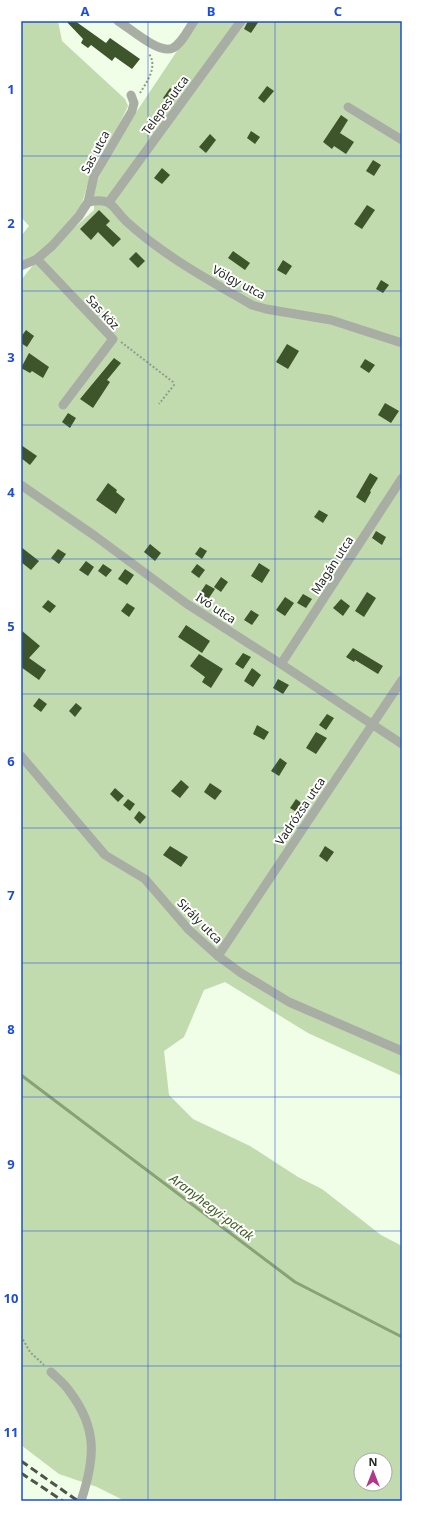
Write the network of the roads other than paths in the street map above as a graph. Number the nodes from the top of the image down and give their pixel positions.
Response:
1 (118, 21) edge
2 (194, 21) edge
3 (241, 21) edge
4 (131, 95) dead end
5 (348, 107) dead end
6 (402, 140) edge
7 (88, 202) junction
8 (109, 202) junction
9 (37, 259) junction
10 (21, 266) edge
11 (402, 343) edge
12 (63, 405) dead end
13 (402, 478) edge
14 (21, 485) edge
15 (282, 664) junction
16 (402, 680) edge
17 (372, 725) junction
18 (402, 744) edge
19 (21, 756) edge
20 (218, 956) junction
21 (402, 1051) edge
22 (51, 1372) road end
23 (81, 1501) edge

1 - 2 street
3 - 8 street, Telepes utca
4 - 7 street, Sas utca
5 - 6 street
7 - 8 street
7 - 9 street, Sas utca
8 - 11 street, Völgy utca
9 - 10 street, Sas utca
9 - 12 street, Sas köz
13 - 15 street, Magán utca
14 - 15 street, Ivó utca
15 - 17 street, Ivó utca
16 - 17 street, Vadrózsa utca
17 - 18 street, Ivó utca
17 - 20 street, Vadrózsa utca
19 - 20 street, Sirály utca
20 - 21 street, Sirály utca
22 - 23 street

